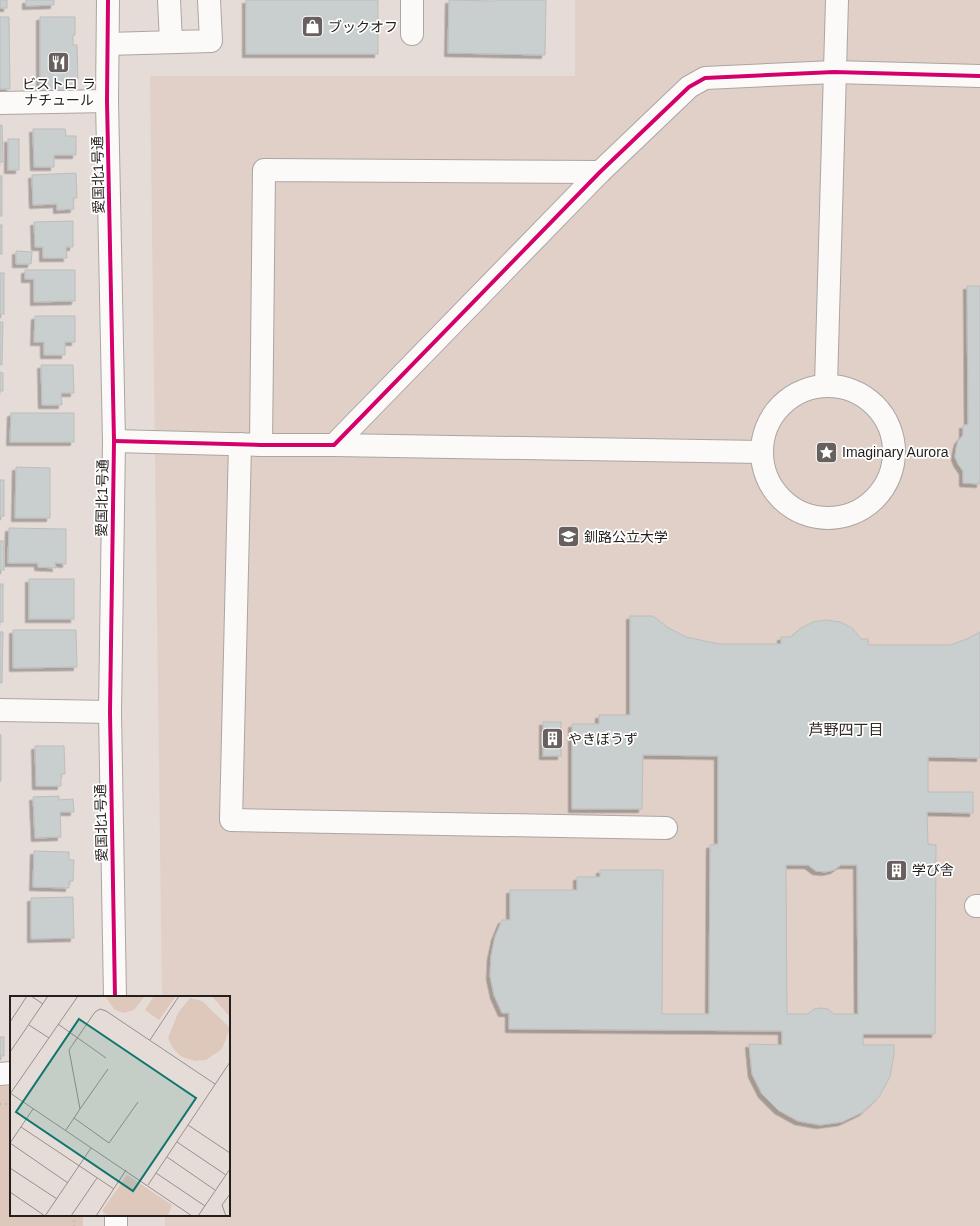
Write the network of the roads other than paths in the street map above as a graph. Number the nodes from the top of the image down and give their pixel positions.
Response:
1 (108, 0) edge
2 (169, 0) edge
3 (210, 0) edge
4 (412, 0) edge
5 (837, 0) edge
6 (412, 34) dead end
7 (171, 42) junction
8 (108, 44) junction
9 (834, 72) junction
10 (980, 76) edge
11 (107, 101) junction
12 (0, 103) edge
13 (600, 172) junction
14 (826, 385) junction
15 (114, 441) junction
16 (250, 444) junction
17 (334, 445) junction
18 (761, 452) junction
19 (0, 710) edge
20 (110, 712) junction
21 (666, 828) dead end
22 (115, 996) edge
23 (10, 1073) edge
24 (0, 1074) edge

1 - 8 street, 愛国北1号通
2 - 7 street
3 - 7 street
4 - 6 street
5 - 9 street
7 - 8 street
8 - 11 street, 愛国北1号通
9 - 10 street
9 - 13 street
9 - 14 street
11 - 12 street
11 - 15 street, 愛国北1号通
13 - 16 street
13 - 17 street
14 - 18 street
14 - 18 street
15 - 16 street
15 - 20 street, 愛国北1号通
16 - 17 street
16 - 21 street
17 - 18 street
19 - 20 street
20 - 22 street, 愛国北1号通
23 - 24 street

